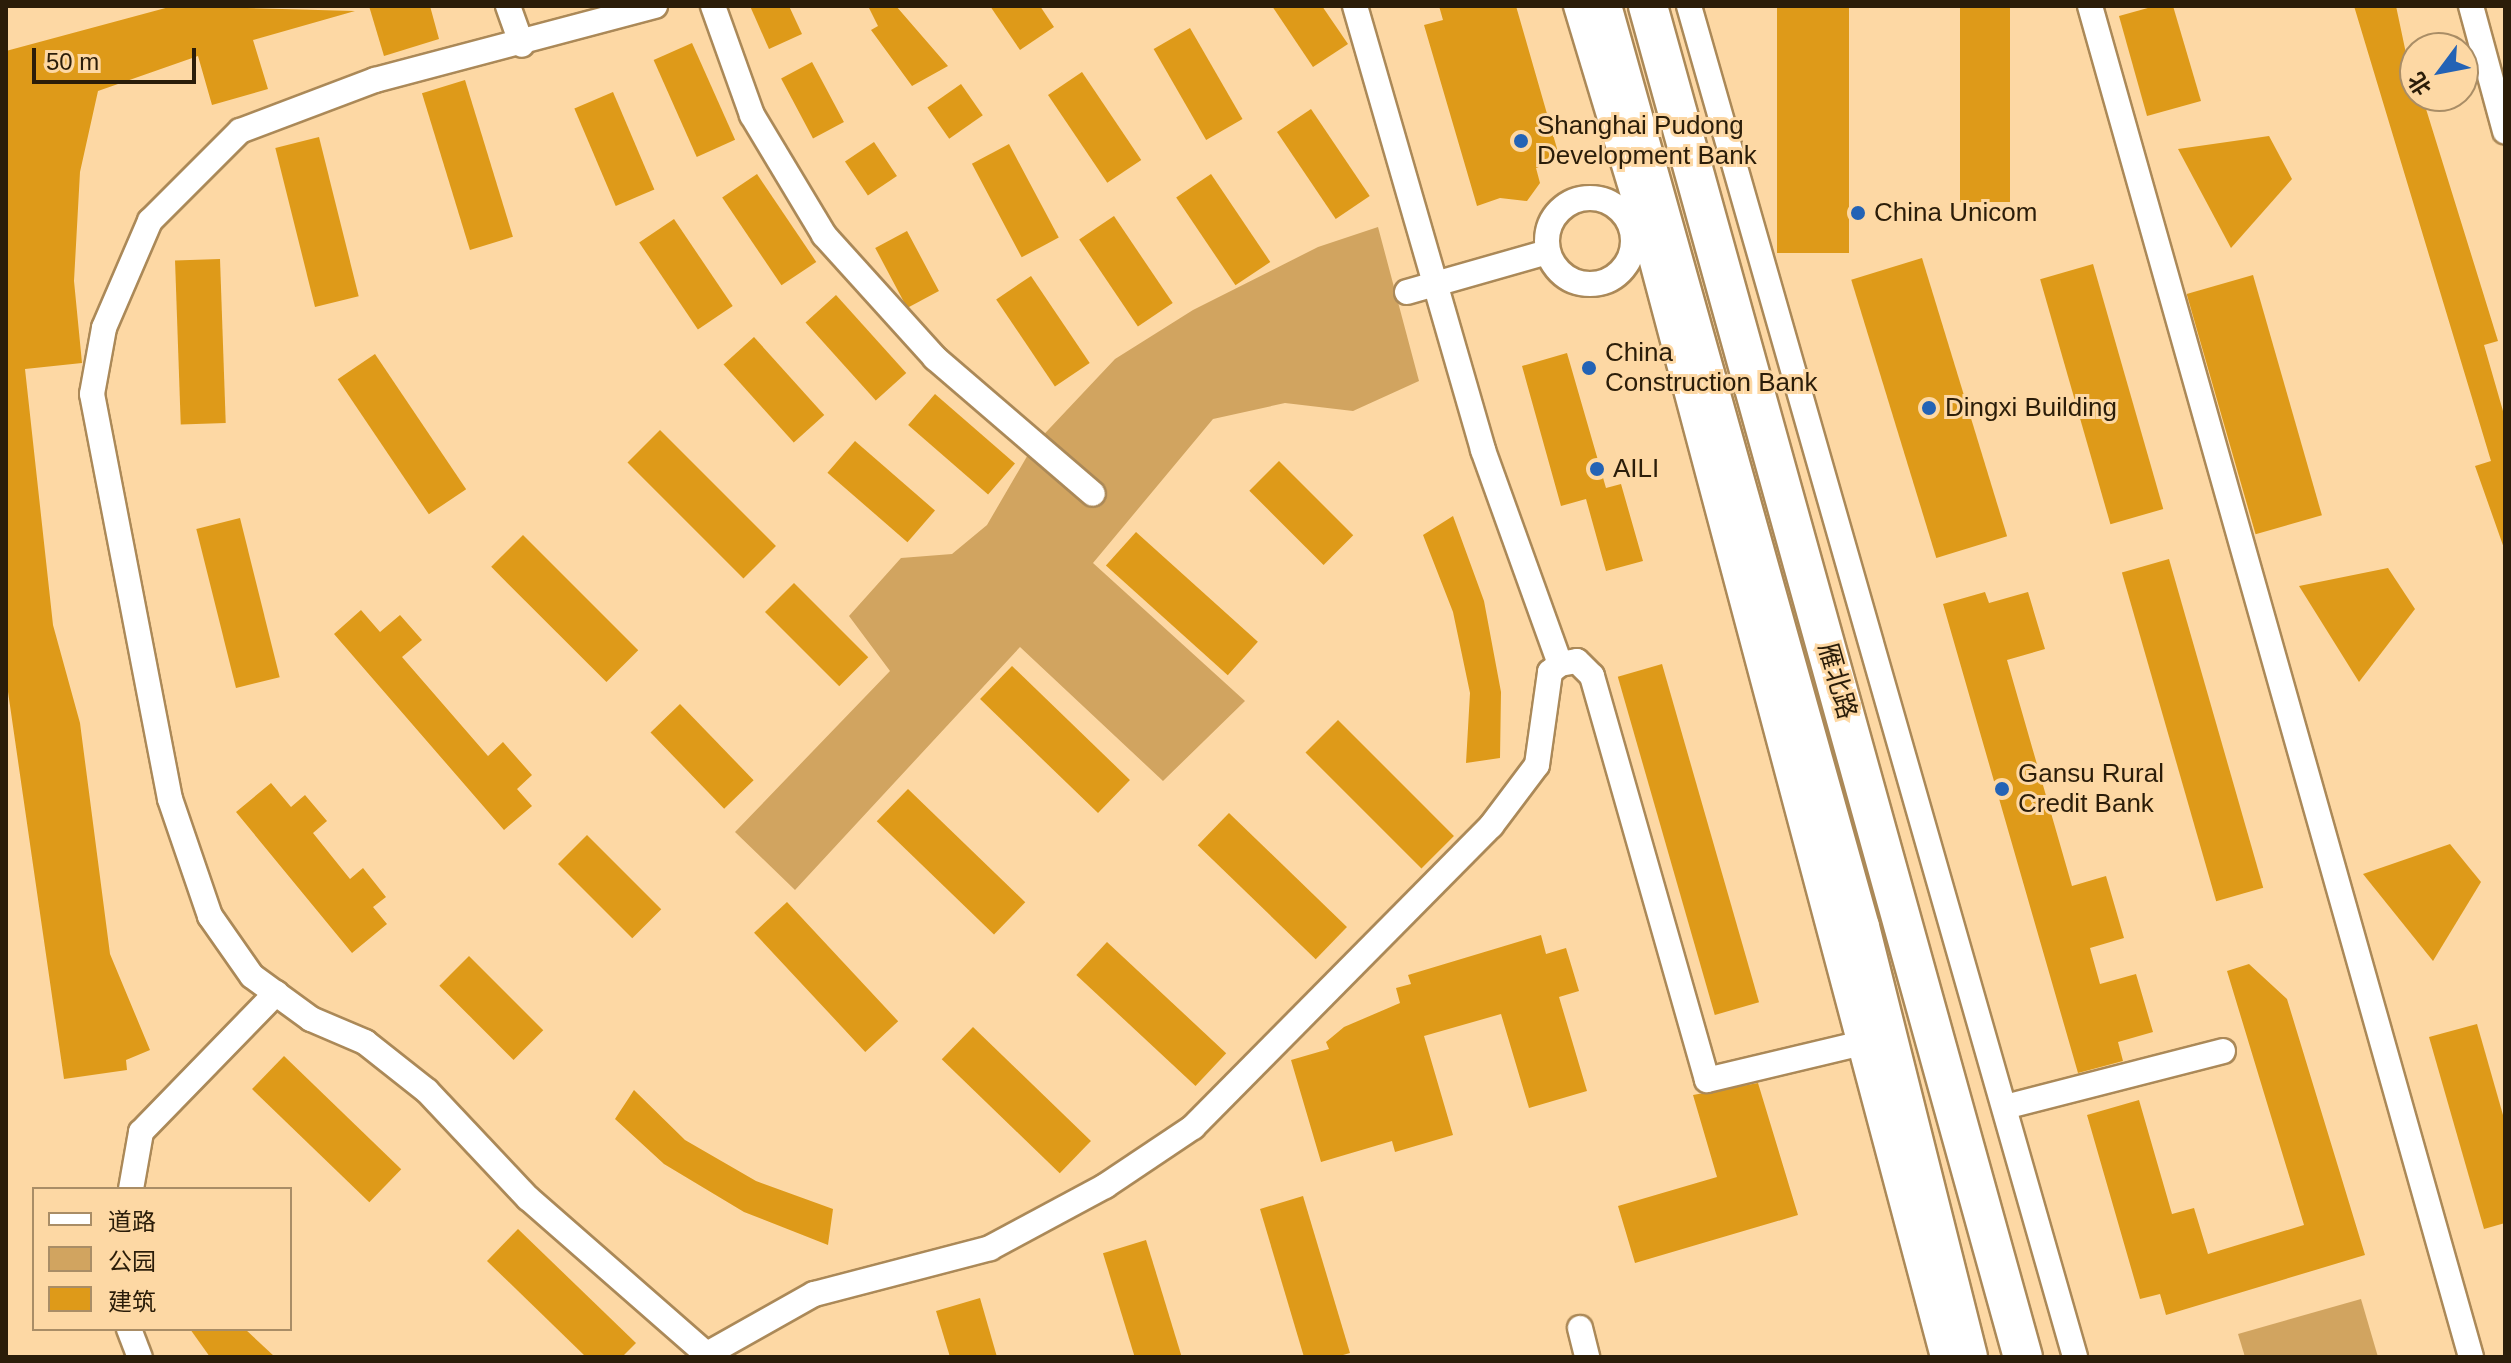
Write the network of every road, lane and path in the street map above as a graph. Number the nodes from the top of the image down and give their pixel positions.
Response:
1 (508, 6) edge
2 (655, 6) edge
3 (713, 6) edge
4 (1355, 6) edge
5 (1576, 6) edge
6 (1602, 6) edge
7 (1648, 6) edge
8 (1689, 6) edge
9 (2090, 6) edge
10 (2471, 6) edge
11 (522, 45) junction
12 (2505, 131) edge
13 (1706, 214) junction
14 (1646, 227) junction
15 (1547, 252) junction
16 (1437, 285) junction
17 (1407, 292) dead end
18 (1093, 494) dead end
19 (1560, 664) junction
20 (276, 993) junction
21 (1872, 1040) junction
22 (2223, 1051) dead end
23 (2005, 1107) junction
24 (131, 1187) edge
25 (1580, 1328) dead end
26 (130, 1331) edge
27 (704, 1355) edge
28 (140, 1357) edge
29 (1587, 1357) edge
30 (1943, 1357) edge
31 (1968, 1357) edge
32 (2023, 1357) edge
33 (2075, 1357) edge
34 (2471, 1357) edge

1 - 11 street
2 - 11 street
3 - 18 street
4 - 16 street
5 - 14 street
6 - 14 main road, 雁北路
7 - 13 main road, 雁北路
8 - 23 street
9 - 34 street
10 - 12 street
11 - 20 street
13 - 14 street
13 - 32 main road, 雁北路
14 - 15 street
14 - 15 street
14 - 21 main road, 雁北路
15 - 16 street
16 - 17 street
16 - 19 street
19 - 21 street
19 - 27 street
20 - 24 street
20 - 27 street
21 - 30 street
21 - 31 main road, 雁北路
22 - 23 street
23 - 33 street
25 - 29 street
26 - 28 street

